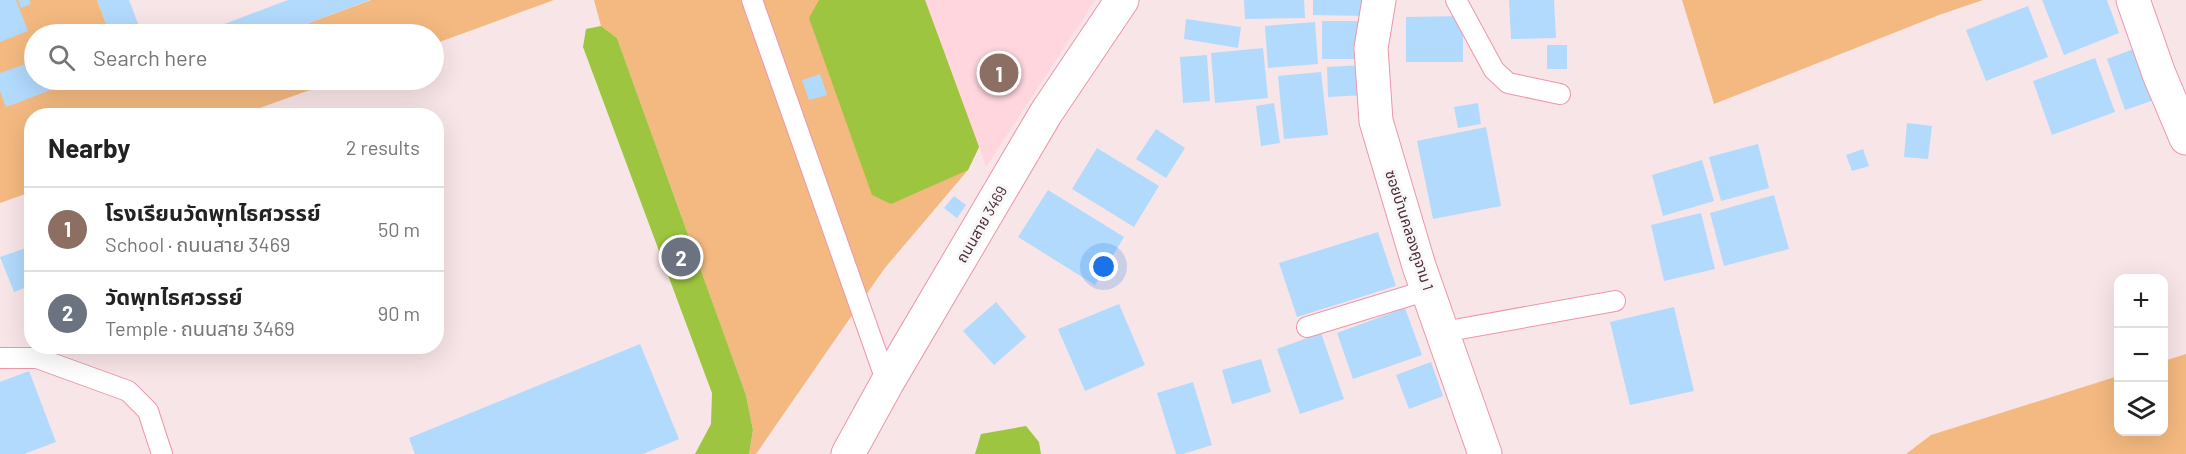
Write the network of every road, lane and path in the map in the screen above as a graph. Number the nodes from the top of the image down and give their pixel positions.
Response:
1 (752, 0) edge
2 (1122, 0) edge
3 (1379, 0) edge
4 (1456, 0) edge
5 (2133, 0) edge
6 (1560, 94) dead end
7 (2186, 138) edge
8 (1428, 290) junction
9 (1615, 302) dead end
10 (1307, 327) dead end
11 (1443, 332) junction
12 (0, 358) edge
13 (887, 383) junction
14 (162, 454) edge
15 (848, 454) edge
16 (1485, 454) edge

1 - 13 lane
2 - 13 street, ถนนสาย 3469
3 - 8 street, ซอยบ้านคลองคูจาม 1
4 - 6 lane
5 - 7 street
8 - 10 lane
8 - 11 street, ซอยบ้านคลองคูจาม 1
9 - 11 lane
11 - 16 street, ซอยบ้านคลองคูจาม 1
12 - 14 lane
13 - 15 street, ถนนสาย 3469

